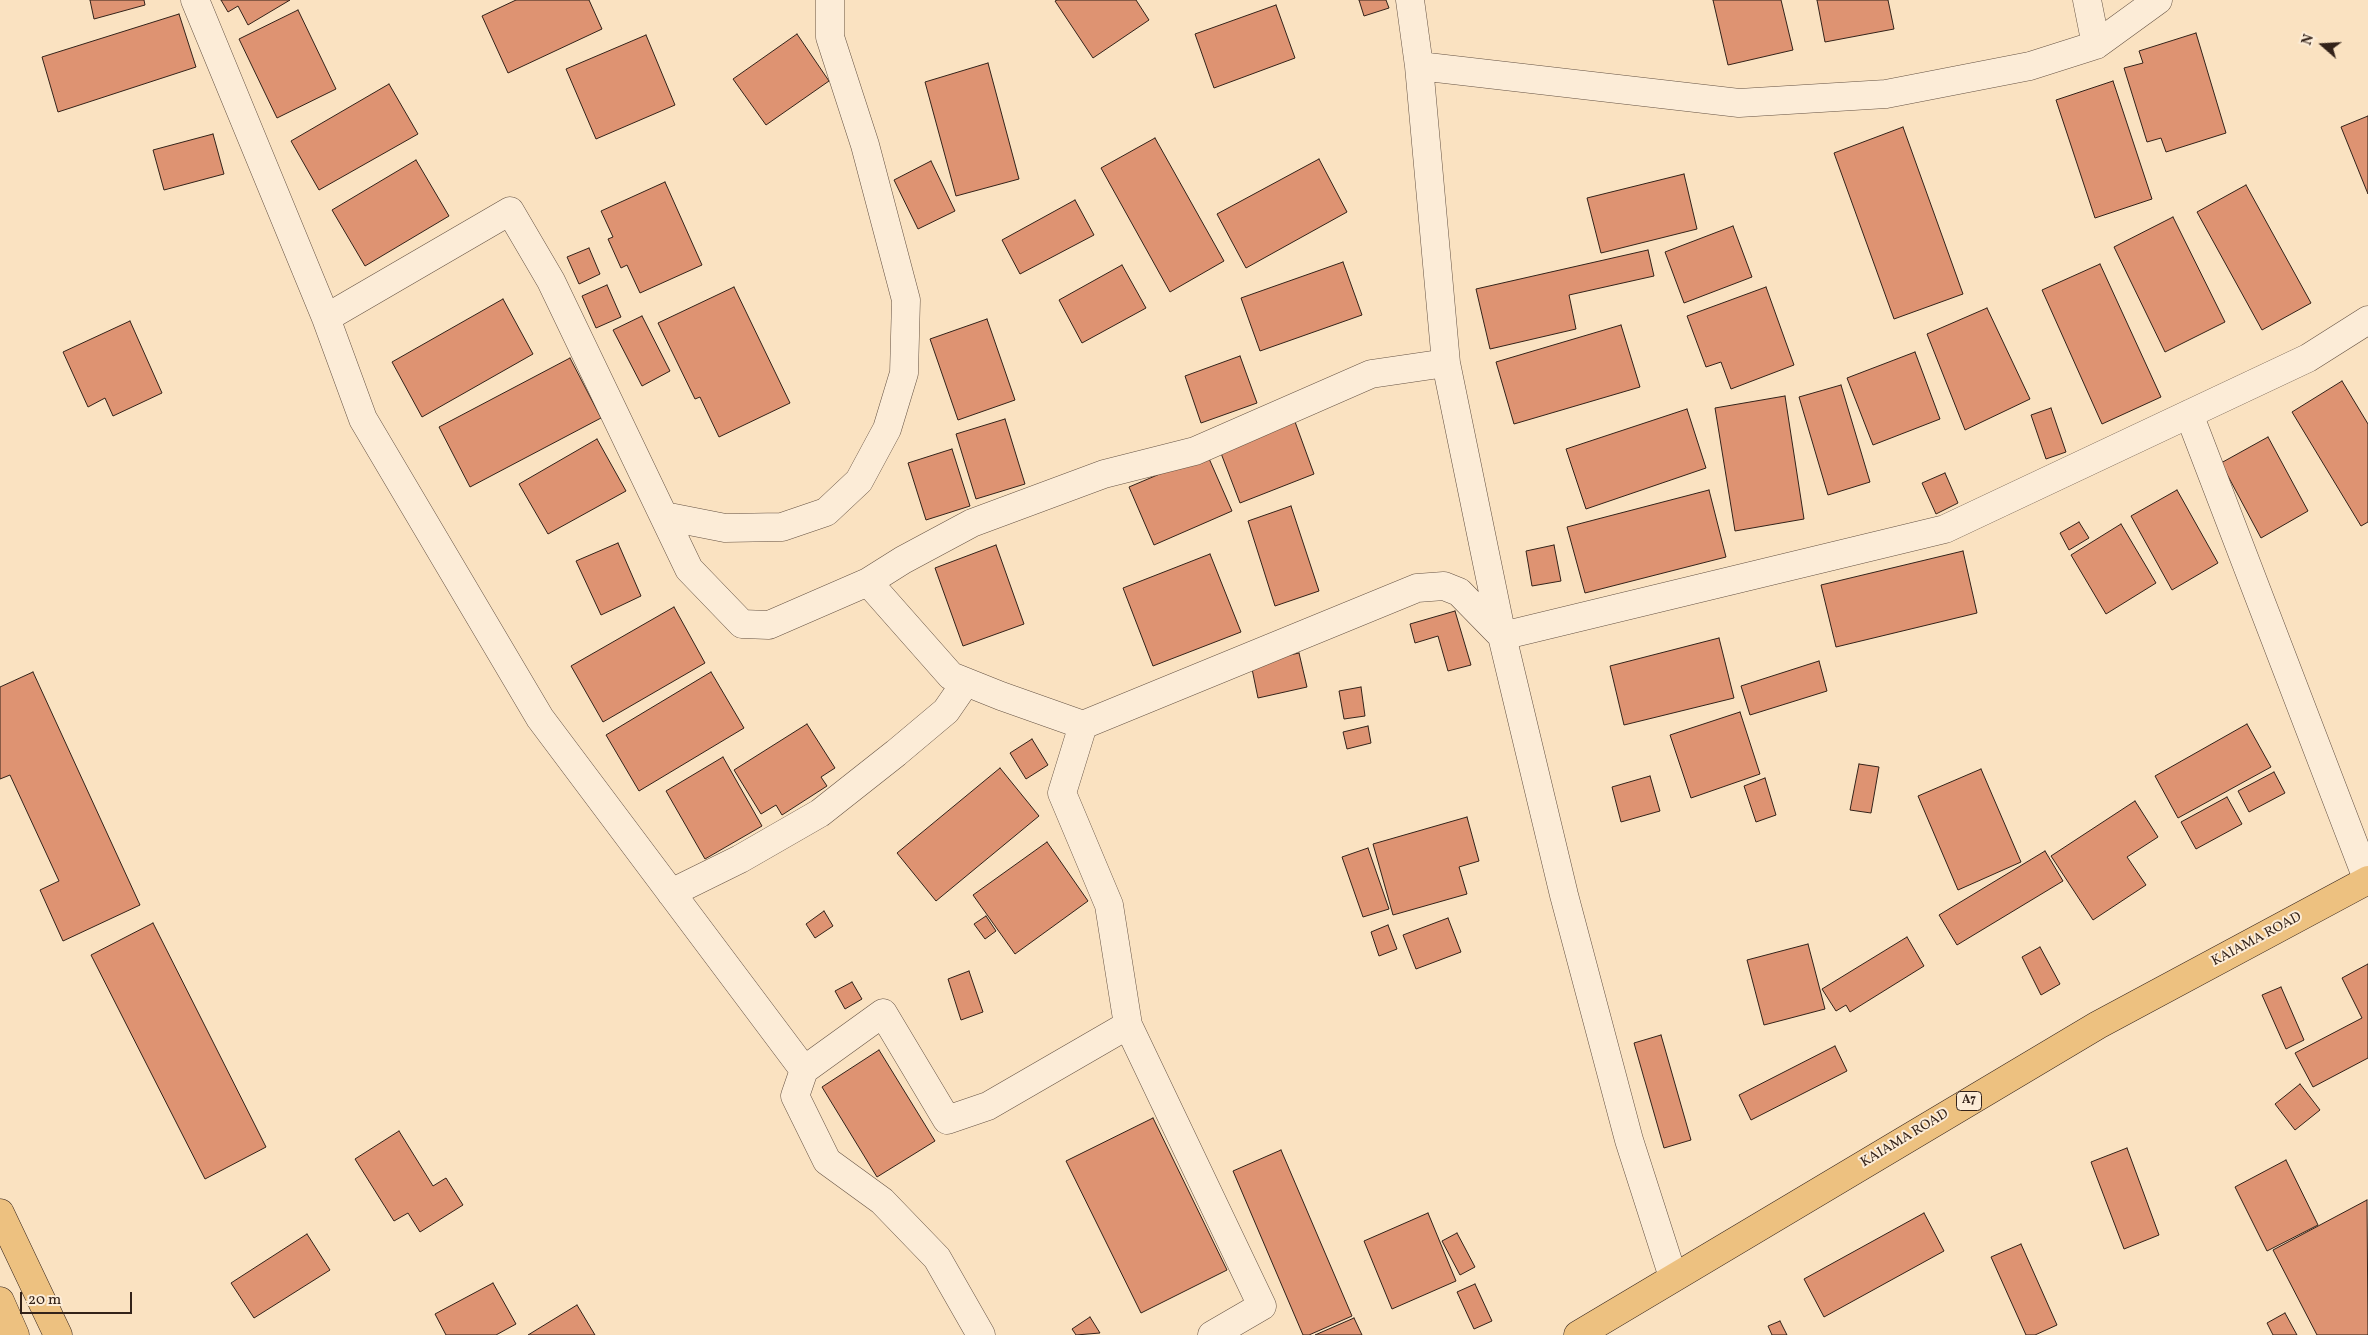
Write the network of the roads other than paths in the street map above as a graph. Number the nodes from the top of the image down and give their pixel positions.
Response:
1 (195, 0) edge
2 (830, 0) edge
3 (1410, 0) edge
4 (2087, 0) edge
5 (2158, 0) edge
6 (2096, 44) junction
7 (1418, 66) junction
8 (326, 318) junction
9 (2368, 320) edge
10 (1446, 363) junction
11 (2189, 414) junction
12 (664, 516) junction
13 (868, 582) junction
14 (1502, 636) junction
15 (966, 682) junction
16 (1082, 724) junction
17 (2368, 880) edge
18 (671, 893) junction
19 (1128, 1025) junction
20 (804, 1070) junction
21 (0, 1213) edge
22 (1673, 1277) junction
23 (0, 1302) edge
24 (15, 1335) edge
25 (58, 1335) edge
26 (980, 1335) edge
27 (1212, 1335) edge
28 (1578, 1335) edge

1 - 8 street
2 - 12 street
3 - 7 street
4 - 6 street
5 - 6 street
6 - 7 street
7 - 10 street
8 - 12 street
8 - 18 street
9 - 11 street
10 - 13 street
10 - 14 street
11 - 14 street
11 - 17 street
12 - 13 street
13 - 15 street
14 - 16 street
14 - 22 street
15 - 16 street
15 - 18 street
16 - 19 street
17 - 22 highway, KAIAMA ROAD / A7
18 - 20 street
19 - 20 street
19 - 27 street
20 - 26 street
21 - 25 highway
22 - 28 highway, KAIAMA ROAD / A7
23 - 24 highway

